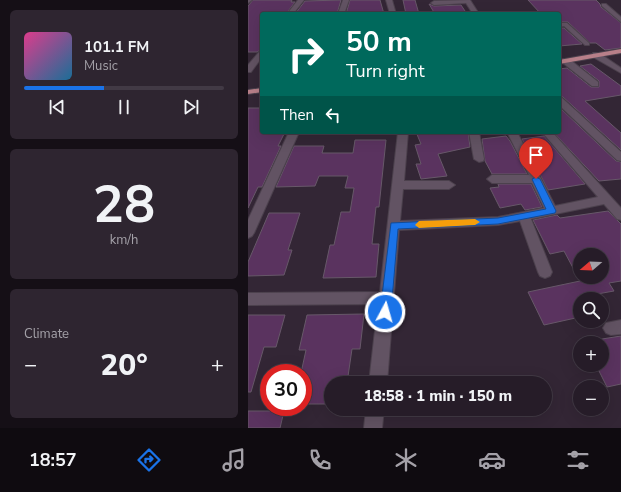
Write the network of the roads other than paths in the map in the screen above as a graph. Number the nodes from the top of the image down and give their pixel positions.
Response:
1 (301, 0) edge
2 (346, 0) edge
3 (389, 0) edge
4 (466, 0) edge
5 (602, 2) edge
6 (434, 3) dead end
7 (292, 12) edge
8 (342, 12) edge
9 (392, 12) edge
10 (475, 12) edge
11 (621, 20) edge
12 (561, 25) edge
13 (587, 44) dead end
14 (621, 51) edge
15 (260, 55) edge
16 (596, 55) junction
17 (562, 61) edge
18 (248, 70) edge
19 (621, 71) edge
20 (595, 84) dead end
21 (260, 85) edge
22 (248, 86) edge
23 (260, 90) edge
24 (248, 92) edge
25 (561, 102) edge
26 (293, 134) edge
27 (403, 134) edge
28 (474, 134) edge
29 (513, 134) edge
30 (549, 134) edge
31 (621, 158) edge
32 (479, 160) dead end
33 (492, 179) dead end
34 (536, 179) junction
35 (398, 185) junction
36 (449, 185) dead end
37 (605, 200) junction
38 (552, 211) junction
39 (524, 216) junction
40 (621, 216) edge
41 (394, 226) junction
42 (248, 233) edge
43 (546, 272) dead end
44 (387, 298) junction
45 (248, 299) edge
46 (379, 376) edge
47 (374, 416) edge
48 (373, 428) edge

1 - 7 street
2 - 8 street
3 - 9 street
4 - 6 street
4 - 10 street
5 - 11 street
12 - 13 street
14 - 16 main road
15 - 18 street
16 - 17 main road
16 - 19 street
17 - 20 street
21 - 22 main road
23 - 24 main road
25 - 31 street
26 - 42 street
27 - 35 street
28 - 32 street
29 - 34 street
30 - 37 street
33 - 34 street
34 - 38 street
35 - 36 street
35 - 41 street
37 - 38 street
37 - 40 street
38 - 39 street
39 - 41 street
39 - 43 street
41 - 44 street
44 - 45 street
44 - 46 street
47 - 48 street

